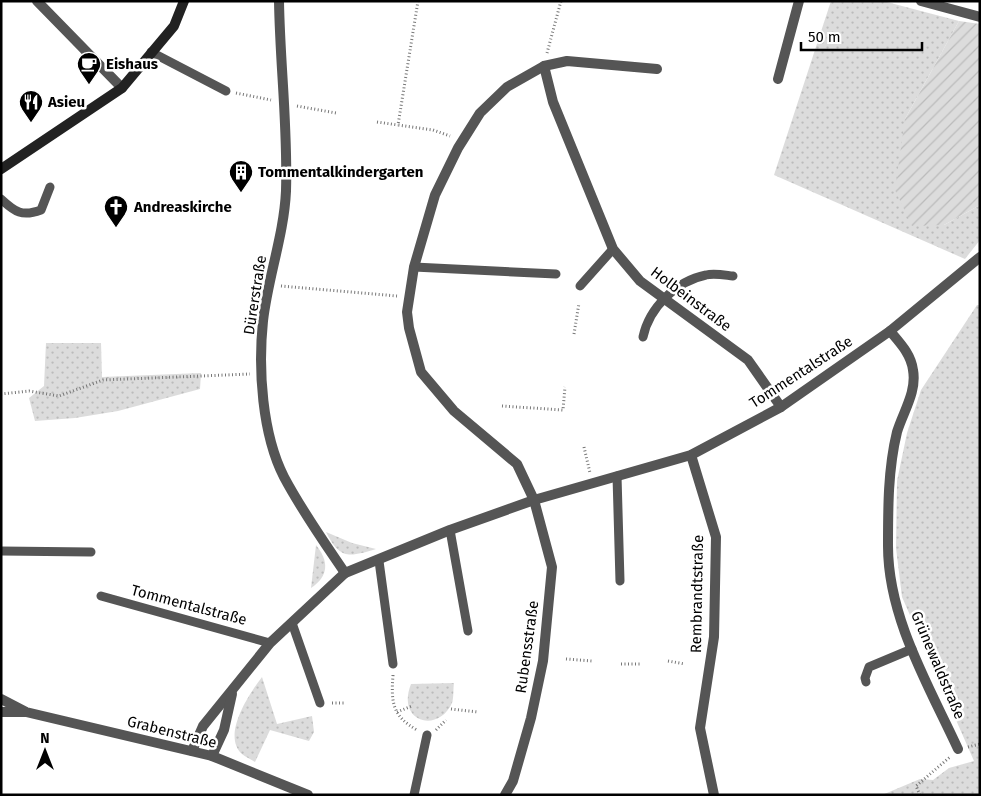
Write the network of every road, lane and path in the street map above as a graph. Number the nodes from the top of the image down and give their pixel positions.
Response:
1 (37, 1) edge
2 (184, 1) edge
3 (278, 1) edge
4 (418, 1) edge
5 (561, 1) edge
6 (799, 1) edge
7 (921, 1) edge
8 (980, 17) edge
9 (151, 52) junction
10 (544, 66) junction
11 (657, 69) dead end
12 (778, 79) dead end
13 (122, 88) junction
14 (226, 91) joint
15 (285, 103) junction
16 (336, 113) dead end
17 (376, 122) dead end
18 (398, 126) junction
19 (462, 141) junction
20 (1, 169) edge
21 (50, 187) dead end
22 (1, 199) edge
23 (613, 249) junction
24 (980, 257) edge
25 (414, 267) junction
26 (556, 274) dead end
27 (733, 276) dead end
28 (271, 285) junction
29 (580, 286) dead end
30 (409, 297) junction
31 (663, 300) junction
32 (579, 303) dead end
33 (890, 332) junction
34 (574, 334) dead end
35 (643, 337) dead end
36 (235, 374) dead end
37 (565, 387) dead end
38 (1, 394) edge
39 (502, 406) dead end
40 (780, 407) junction
41 (584, 447) dead end
42 (691, 455) junction
43 (617, 476) junction
44 (592, 483) junction
45 (534, 500) junction
46 (450, 530) junction
47 (1, 551) edge
48 (91, 552) dead end
49 (379, 561) junction
50 (345, 574) junction
51 (620, 581) dead end
52 (101, 596) dead end
53 (292, 623) junction
54 (468, 630) dead end
55 (270, 643) junction
56 (912, 649) junction
57 (566, 659) dead end
58 (592, 661) dead end
59 (668, 661) dead end
60 (393, 664) joint
61 (621, 664) dead end
62 (640, 664) dead end
63 (685, 664) dead end
64 (866, 682) dead end
65 (232, 692) junction
66 (1, 699) edge
67 (320, 703) dead end
68 (332, 703) dead end
69 (344, 703) dead end
70 (412, 706) dead end
71 (451, 709) dead end
72 (1, 712) edge
73 (26, 712) junction
74 (397, 712) junction
75 (478, 712) dead end
76 (446, 720) dead end
77 (428, 735) junction
78 (980, 744) edge
79 (958, 749) junction
80 (192, 751) junction
81 (212, 756) junction
82 (308, 795) edge
83 (414, 795) edge
84 (505, 795) edge
85 (714, 795) edge
86 (920, 795) edge

1 - 13 street
2 - 9 main road
3 - 15 street, Dürerstraße
4 - 18 path
5 - 10 path
6 - 12 street
7 - 8 street
9 - 13 main road
9 - 14 lane
10 - 11 street
10 - 19 street
10 - 23 street, Holbeinstraße
13 - 20 main road
14 - 15 path
15 - 16 path
15 - 28 street, Dürerstraße
17 - 18 path
18 - 19 path
19 - 25 street
21 - 22 lane
23 - 29 lane
23 - 31 street, Holbeinstraße
24 - 33 street, Tommentalstraße
25 - 26 lane
25 - 30 street
27 - 31 lane
28 - 30 path
28 - 50 street, Dürerstraße
30 - 45 street
31 - 35 lane
31 - 40 street, Holbeinstraße
32 - 34 path
33 - 40 street, Tommentalstraße
33 - 56 street, Grünewaldstraße
36 - 38 path
37 - 39 path
40 - 42 street, Tommentalstraße
41 - 44 path
42 - 43 street, Tommentalstraße
42 - 85 street, Rembrandtstraße
43 - 44 street, Tommentalstraße
43 - 51 lane
44 - 45 street, Tommentalstraße
45 - 46 street, Tommentalstraße
45 - 84 street, Rubensstraße
46 - 49 street, Tommentalstraße
46 - 54 lane
47 - 48 lane
49 - 50 street, Tommentalstraße
49 - 60 lane
50 - 53 street, Tommentalstraße
52 - 55 lane, Tommentalstraße
53 - 55 street, Tommentalstraße
53 - 67 lane
55 - 65 street, Tommentalstraße
56 - 64 lane
56 - 79 street, Grünewaldstraße
57 - 58 path
59 - 63 path
60 - 74 path
61 - 62 path
65 - 80 street, Tommentalstraße
65 - 81 street, Tommentalstraße
66 - 73 street, Grabenstraße
68 - 69 path
70 - 74 path
71 - 75 path
72 - 73 street, Grabenstraße
73 - 80 street, Grabenstraße
74 - 77 path
76 - 77 path
77 - 83 lane
78 - 79 path
79 - 86 path
80 - 81 street, Grabenstraße
81 - 82 street, Grabenstraße

